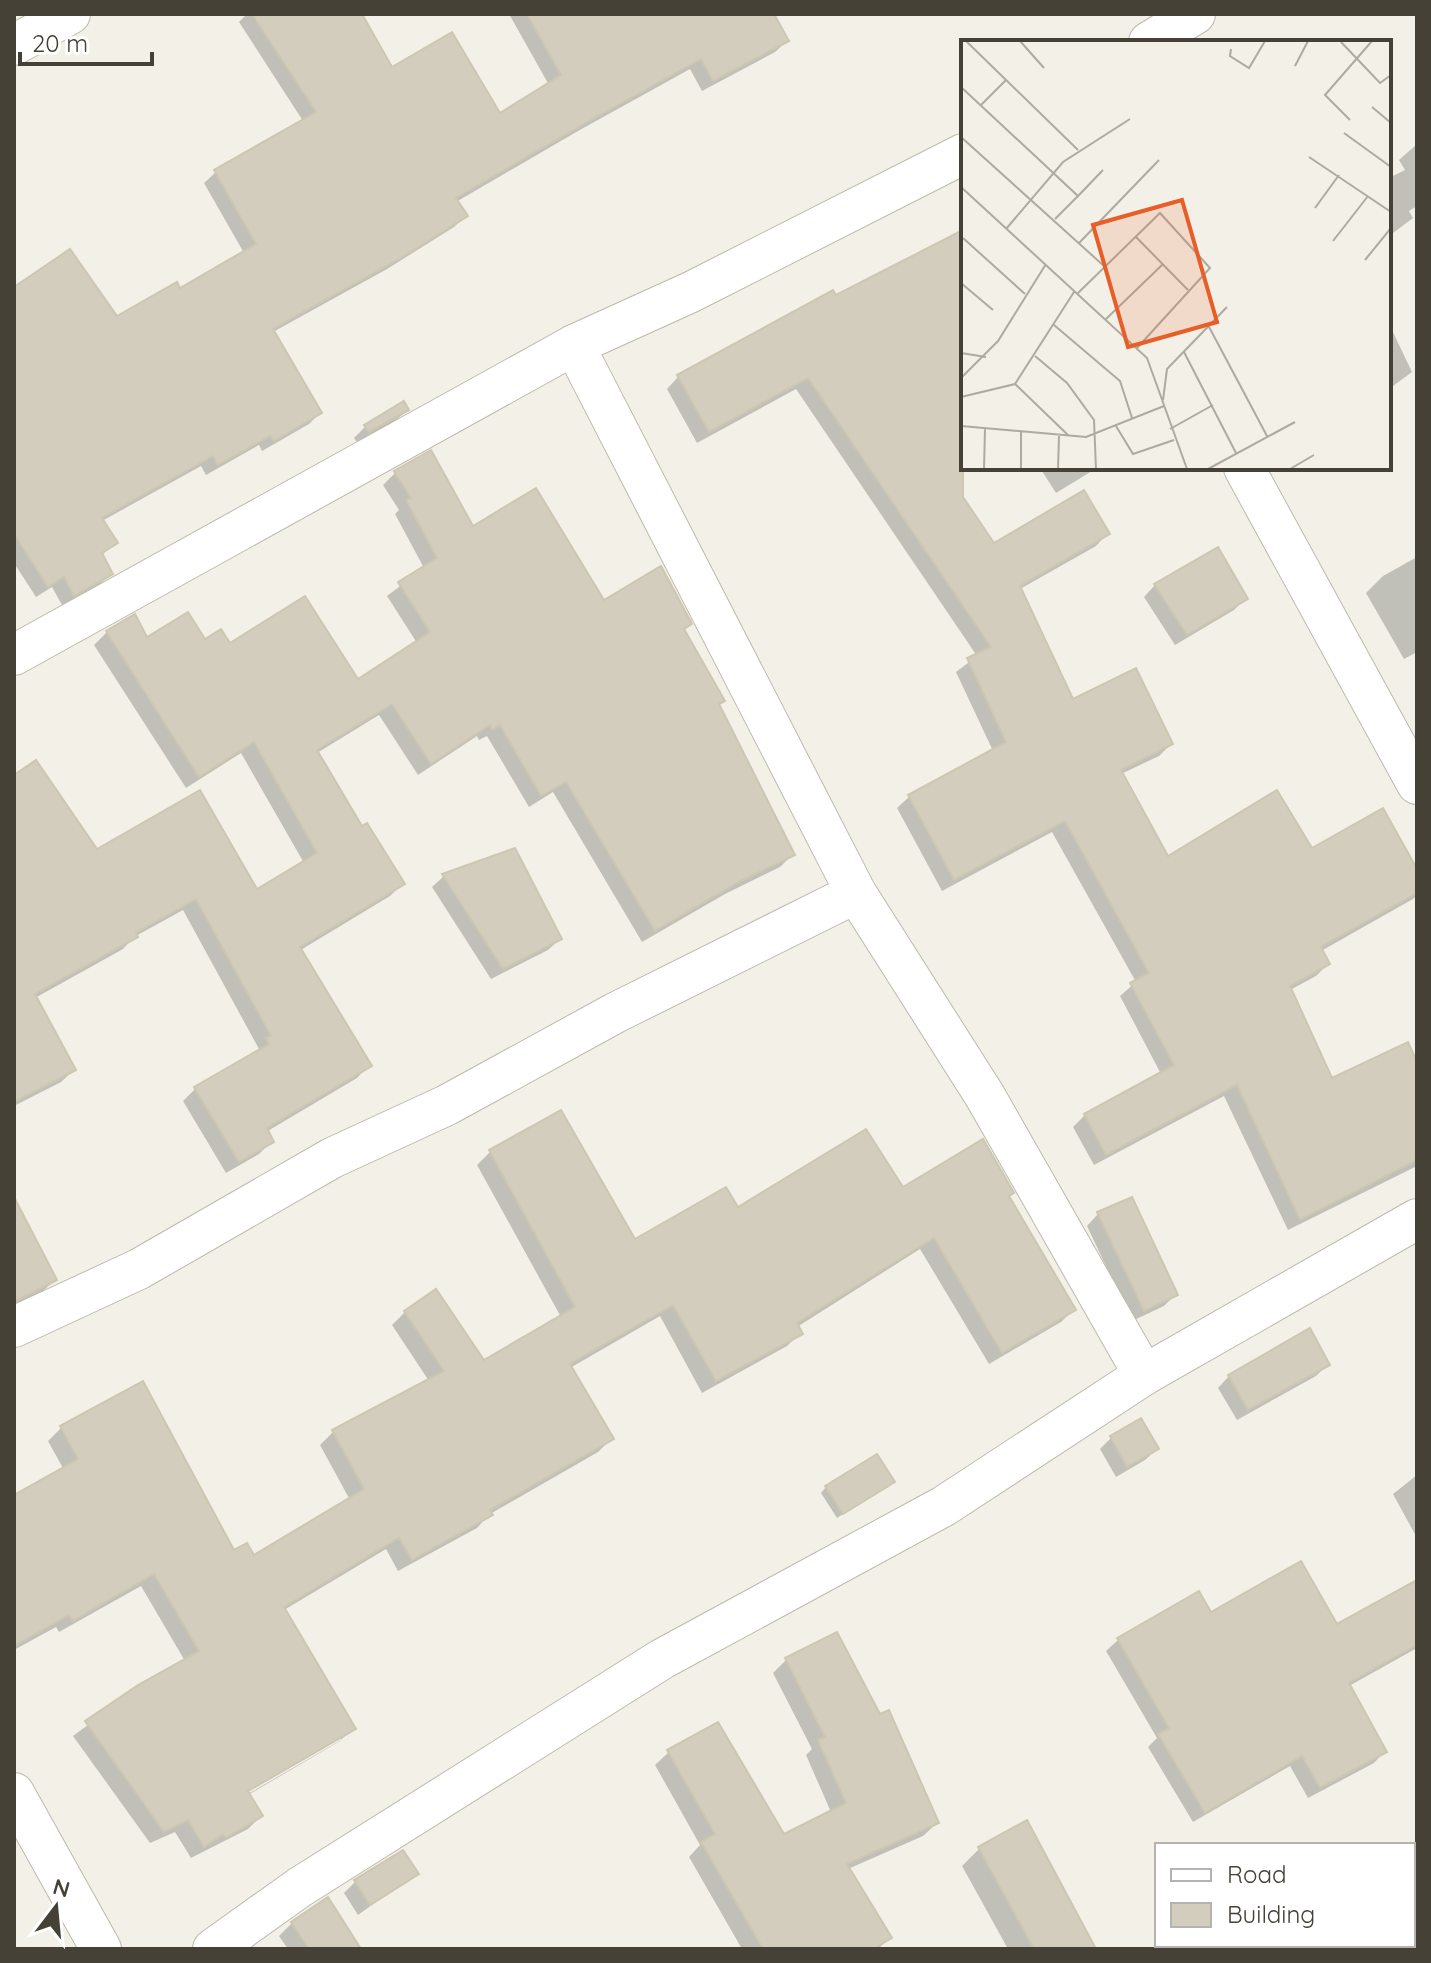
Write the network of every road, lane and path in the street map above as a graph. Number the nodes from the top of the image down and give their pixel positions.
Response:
1 (70, 14) edge
2 (1195, 14) edge
3 (1152, 40) edge
4 (14, 45) edge
5 (961, 155) edge
6 (574, 345) junction
7 (1245, 470) edge
8 (14, 655) edge
9 (1417, 784) edge
10 (856, 893) junction
11 (1417, 1219) edge
12 (14, 1327) edge
13 (1144, 1375) junction
14 (14, 1793) edge
15 (101, 1949) edge
16 (213, 1949) edge

1 - 4 street
2 - 3 street
5 - 6 street
6 - 8 street
6 - 10 street
7 - 9 street
10 - 12 street
10 - 13 street
11 - 13 street
13 - 16 street
14 - 15 street

